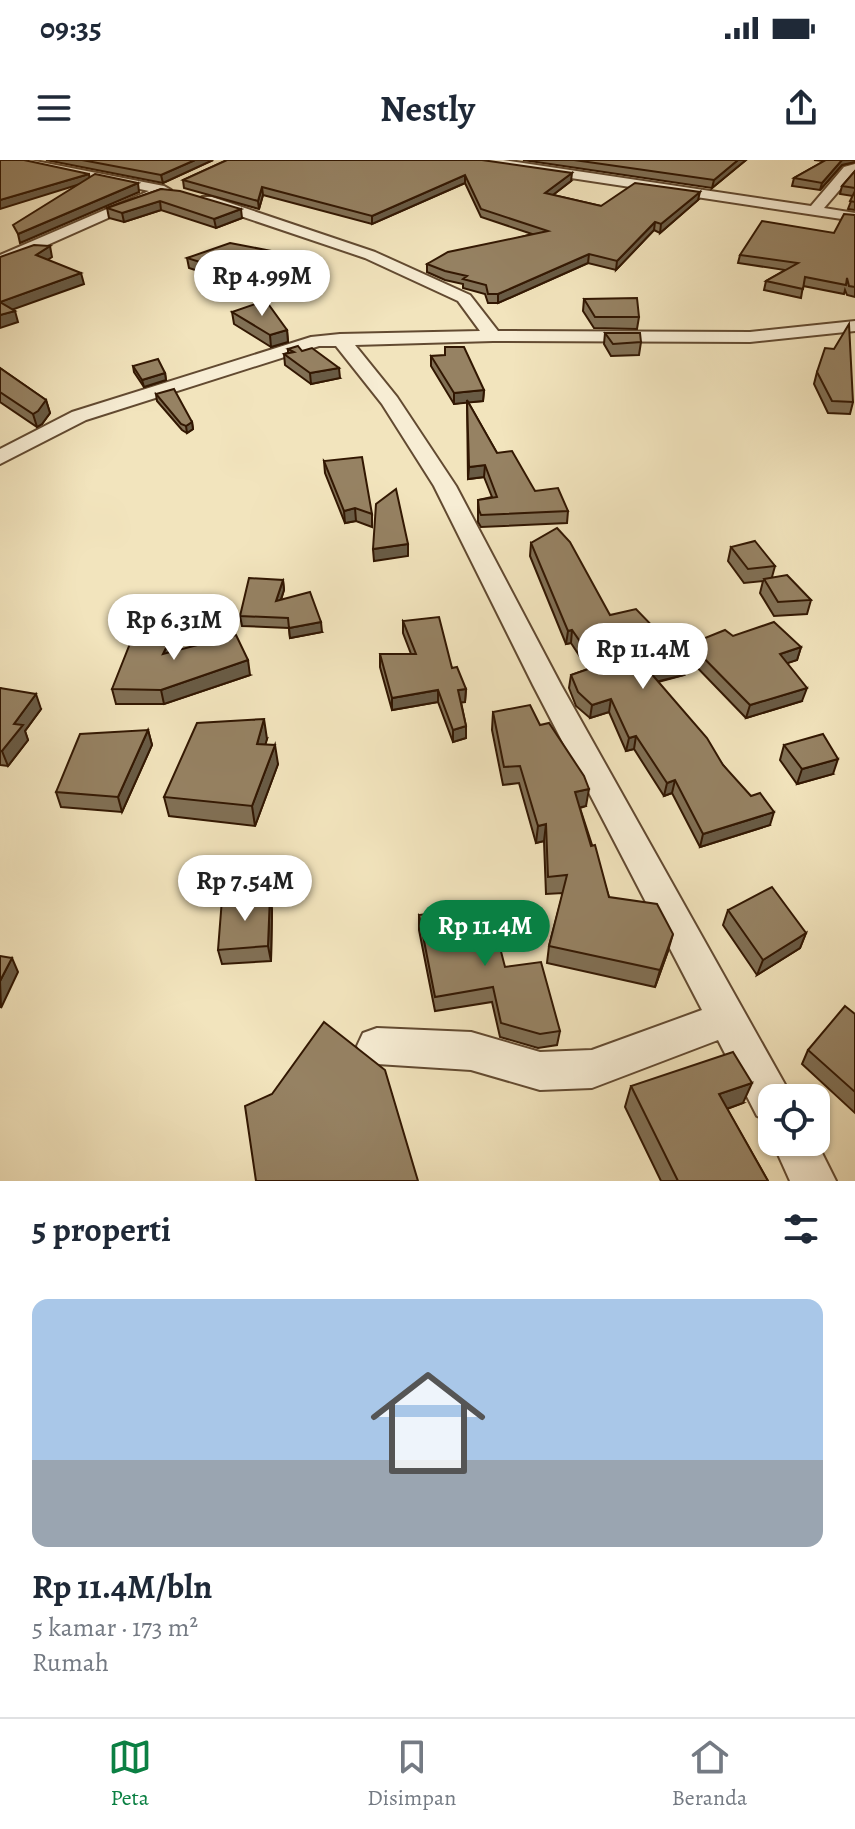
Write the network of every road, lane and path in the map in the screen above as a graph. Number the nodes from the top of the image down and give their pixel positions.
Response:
1 (11, 160) edge
2 (479, 160) edge
3 (855, 168) edge
4 (177, 191) junction
5 (814, 211) junction
6 (855, 217) edge
7 (0, 261) edge
8 (855, 326) edge
9 (493, 336) junction
10 (340, 339) junction
11 (0, 458) edge
12 (728, 1018) junction
13 (377, 1046) dead end
14 (763, 1084) edge
15 (801, 1156) edge
16 (814, 1181) edge

1 - 4 street
2 - 5 street
3 - 5 street
4 - 7 street
4 - 9 street
5 - 6 street
8 - 9 street
9 - 10 street
10 - 11 street
10 - 12 street
12 - 13 street
12 - 14 street
15 - 16 street

